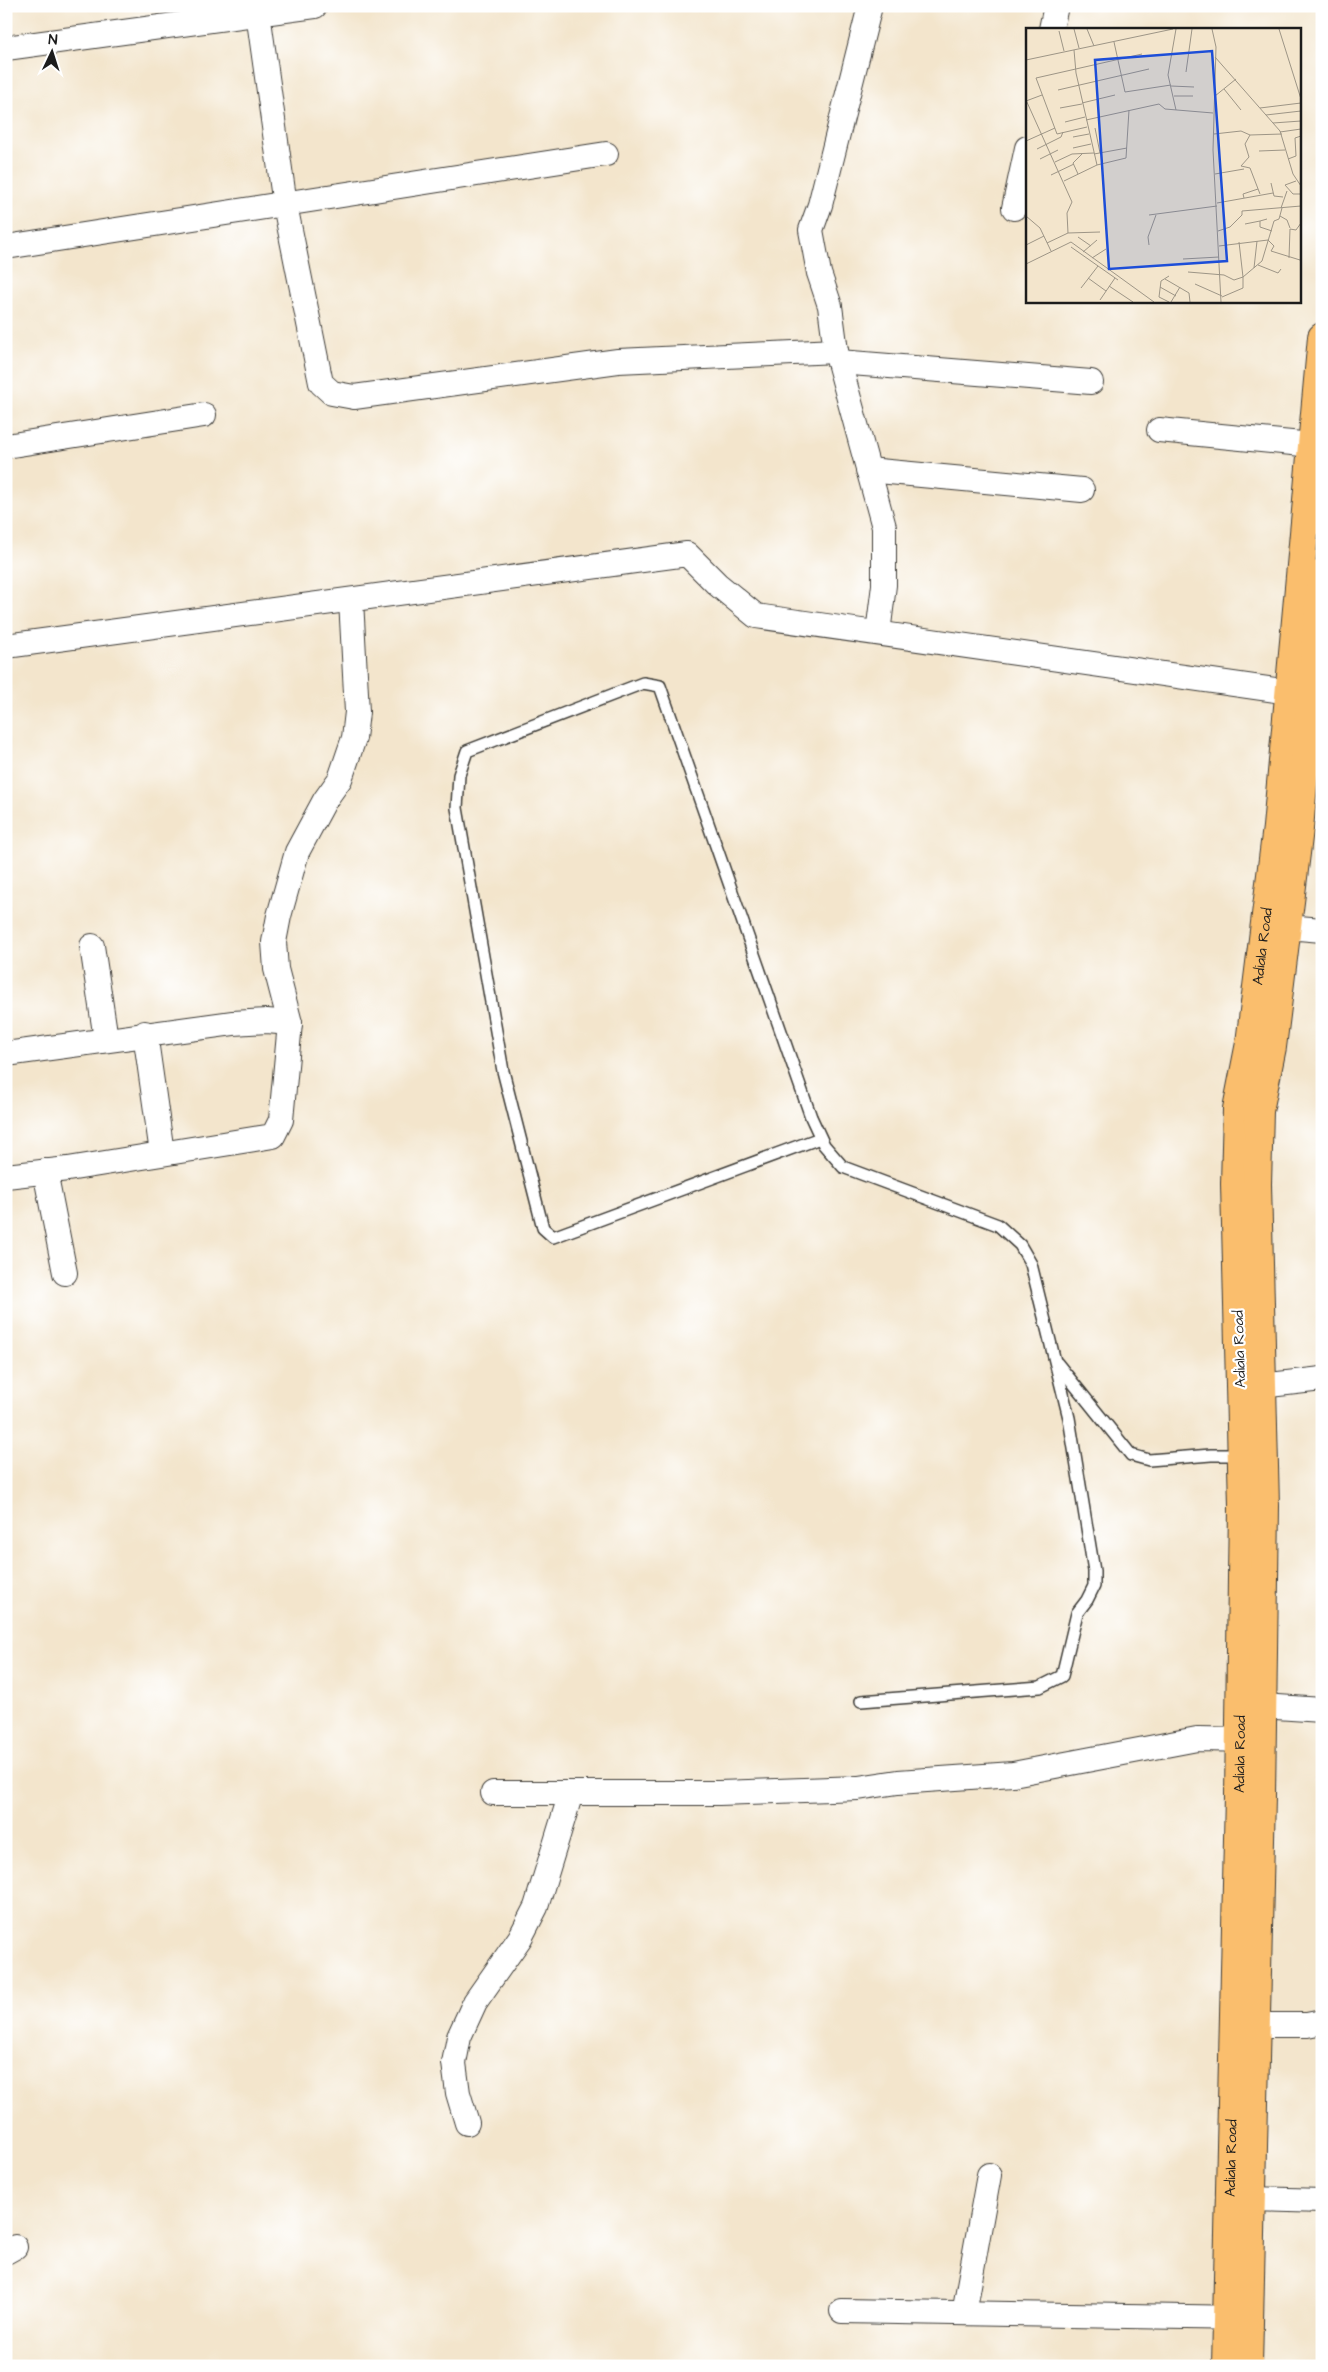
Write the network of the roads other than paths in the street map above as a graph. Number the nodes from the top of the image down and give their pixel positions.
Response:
1 (315, 6) edge
2 (870, 6) edge
3 (1056, 6) edge
4 (258, 10) edge
5 (1052, 28) edge
6 (6, 48) edge
7 (1026, 153) edge
8 (606, 154) dead end
9 (286, 205) junction
10 (1014, 208) dead end
11 (6, 246) edge
12 (1322, 337) edge
13 (837, 356) junction
14 (1091, 382) dead end
15 (204, 415) dead end
16 (1159, 430) dead end
17 (1312, 445) junction
18 (6, 446) edge
19 (868, 470) junction
20 (1082, 490) dead end
21 (1322, 573) edge
22 (351, 600) junction
23 (878, 633) junction
24 (6, 646) edge
25 (1289, 692) junction
26 (1286, 927) junction
27 (1322, 930) edge
28 (92, 946) dead end
29 (290, 1022) junction
30 (145, 1033) junction
31 (106, 1039) junction
32 (6, 1054) edge
33 (820, 1138) junction
34 (162, 1153) junction
35 (45, 1171) junction
36 (6, 1176) edge
37 (65, 1273) dead end
38 (1054, 1360) junction
39 (1322, 1380) edge
40 (1261, 1386) junction
41 (1242, 1455) junction
42 (860, 1701) dead end
43 (1262, 1706) junction
44 (1322, 1710) edge
45 (1251, 1740) junction
46 (492, 1793) dead end
47 (571, 1793) junction
48 (1322, 2022) edge
49 (1255, 2025) junction
50 (467, 2123) dead end
51 (989, 2175) dead end
52 (1251, 2199) junction
53 (1322, 2201) edge
54 (842, 2311) dead end
55 (964, 2313) junction
56 (1238, 2317) junction
57 (1226, 2366) edge
58 (1248, 2366) edge

1 - 4 street
2 - 13 street
3 - 5 street
4 - 6 street
4 - 9 street
7 - 10 street
8 - 9 street
9 - 11 street
9 - 13 street
12 - 17 main road, Adiala Road
13 - 14 street
13 - 19 street
15 - 18 street
16 - 17 street
17 - 25 main road, Adiala Road
19 - 20 street
19 - 23 street
21 - 26 main road, Adiala Road
22 - 23 street
22 - 24 street
22 - 29 street
23 - 25 street
25 - 41 main road, Adiala Road
26 - 27 street
26 - 40 main road, Adiala Road
28 - 31 street
29 - 30 street
29 - 34 street
30 - 31 street
30 - 34 street
31 - 32 street
33 - 33 lane
33 - 38 lane
34 - 35 street
35 - 36 street
35 - 37 street
38 - 41 lane
38 - 42 lane
39 - 40 street
40 - 43 main road, Adiala Road
41 - 45 main road, Adiala Road
43 - 44 street
43 - 45 main road, Adiala Road
45 - 47 street
45 - 49 main road, Adiala Road
45 - 56 main road, Adiala Road
46 - 47 street
47 - 50 street
48 - 49 street
49 - 52 main road, Adiala Road
51 - 55 street
52 - 53 street
52 - 56 main road, Adiala Road
54 - 55 street
55 - 56 street
56 - 57 main road, Adiala Road
56 - 58 main road, Adiala Road

